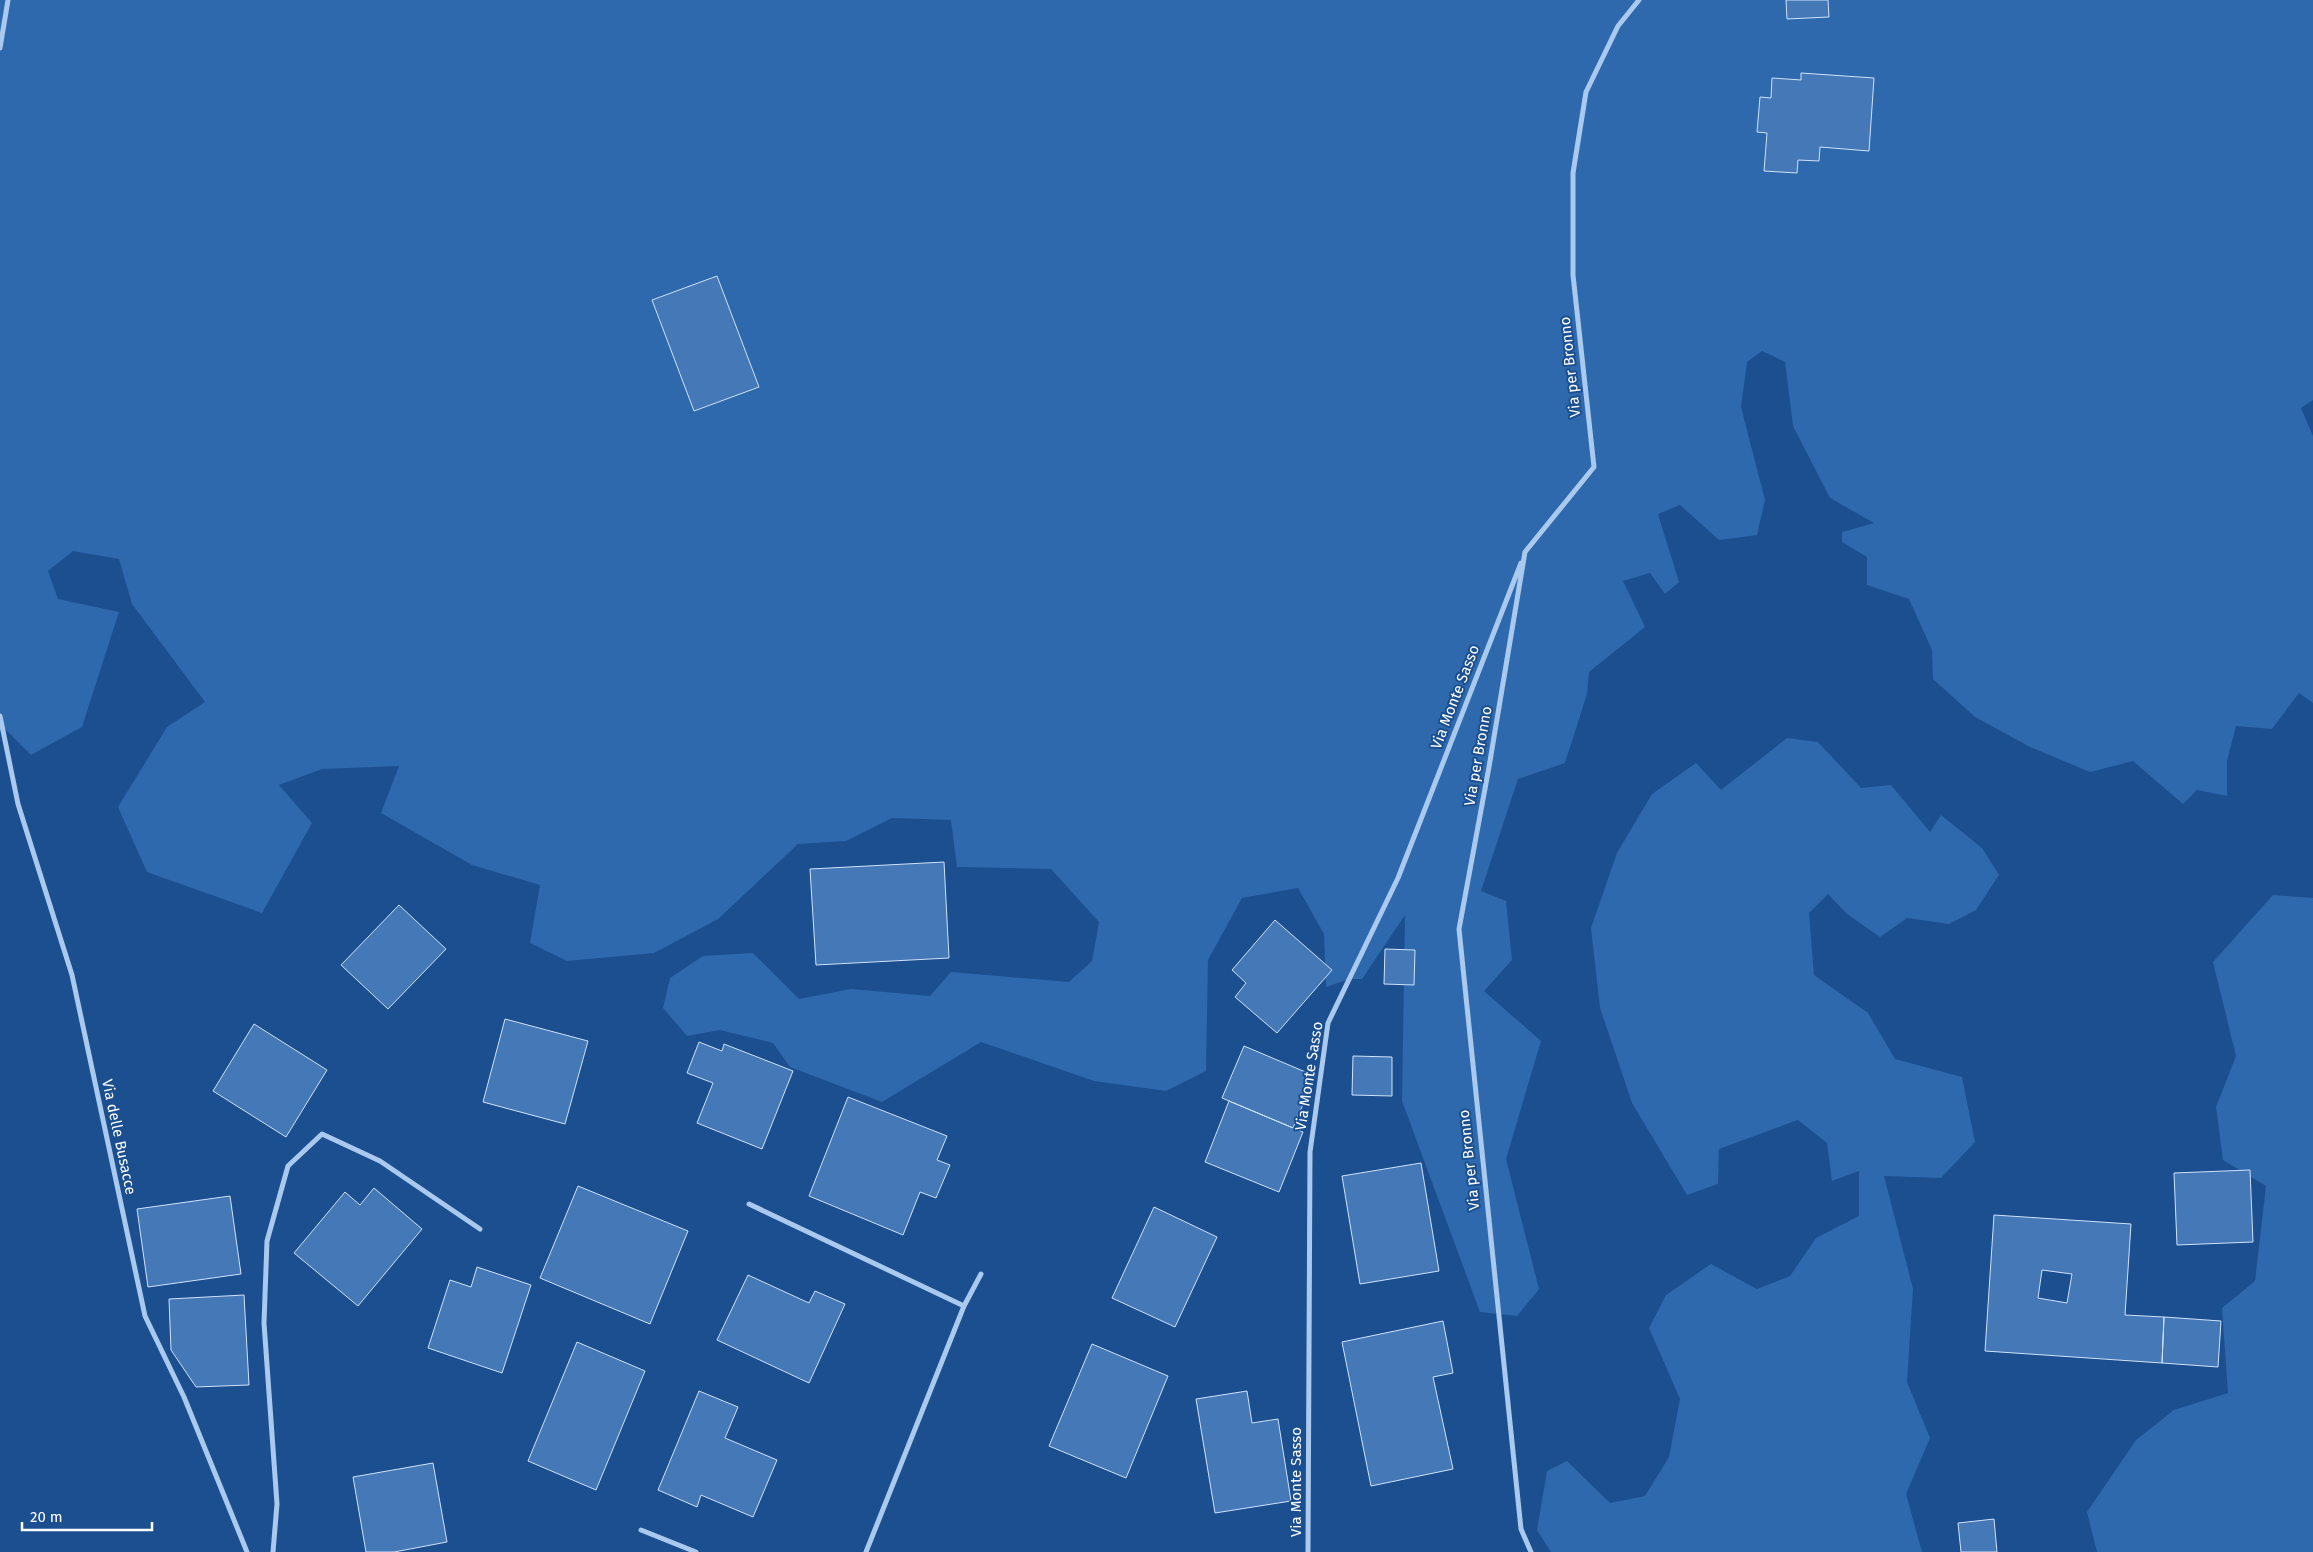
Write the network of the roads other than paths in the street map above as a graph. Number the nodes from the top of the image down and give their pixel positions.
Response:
1 (8, 0) edge
2 (1639, 0) edge
3 (0, 48) edge
4 (1525, 552) junction
5 (0, 716) edge
6 (749, 1204) dead end
7 (480, 1229) dead end
8 (981, 1274) dead end
9 (964, 1306) junction
10 (641, 1530) dead end
11 (247, 1552) edge
12 (273, 1552) edge
13 (696, 1552) edge
14 (866, 1552) edge
15 (1308, 1552) edge
16 (1530, 1552) edge

1 - 3 street
2 - 4 street, Via per Bronno
4 - 15 street, Via Monte Sasso
4 - 16 street, Via per Bronno
5 - 11 street, Via delle Busacce
6 - 9 street
7 - 12 street
8 - 9 street
9 - 14 street
10 - 13 street

